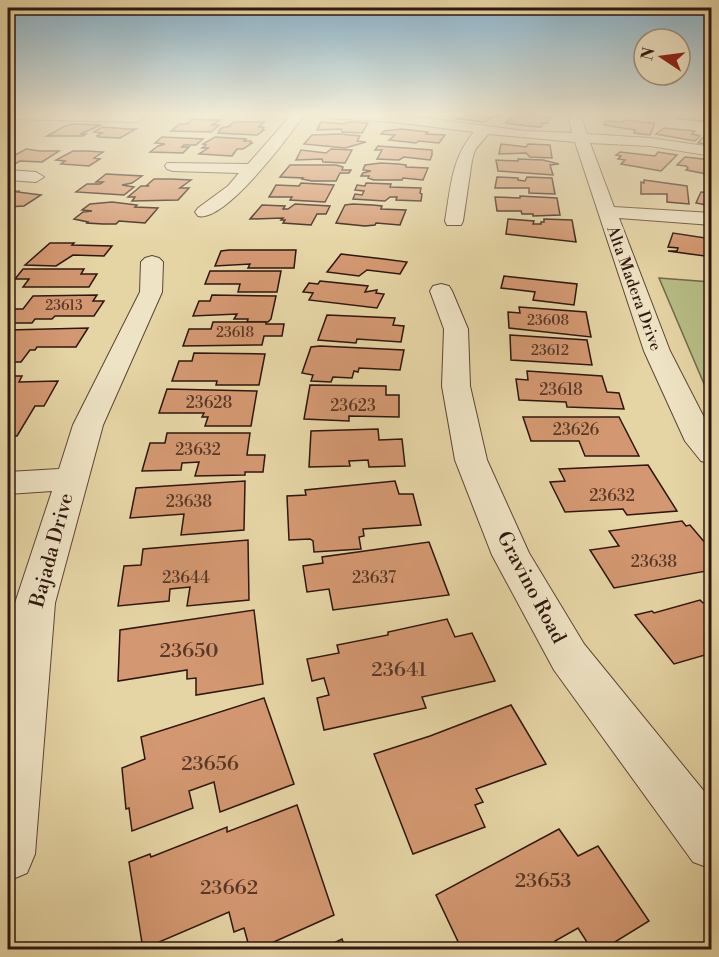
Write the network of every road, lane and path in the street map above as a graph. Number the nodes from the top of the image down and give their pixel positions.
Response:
1 (261, 159) edge
2 (464, 159) edge
3 (588, 159) edge
4 (173, 166) dead end
5 (252, 169) junction
6 (8, 175) edge
7 (36, 177) dead end
8 (204, 212) dead end
9 (608, 212) junction
10 (711, 219) edge
11 (454, 221) dead end
12 (152, 262) dead end
13 (441, 291) dead end
14 (708, 445) edge
15 (70, 479) junction
16 (8, 483) edge
17 (711, 843) edge
18 (8, 854) edge

1 - 5 street
2 - 11 street
3 - 9 street, Alta Madera Drive
4 - 5 street
5 - 8 street
6 - 7 street
9 - 10 street
9 - 14 street, Alta Madera Drive
12 - 15 street, Bajada Drive
13 - 17 street, Gravino Road
15 - 16 street
15 - 18 street, Bajada Drive

